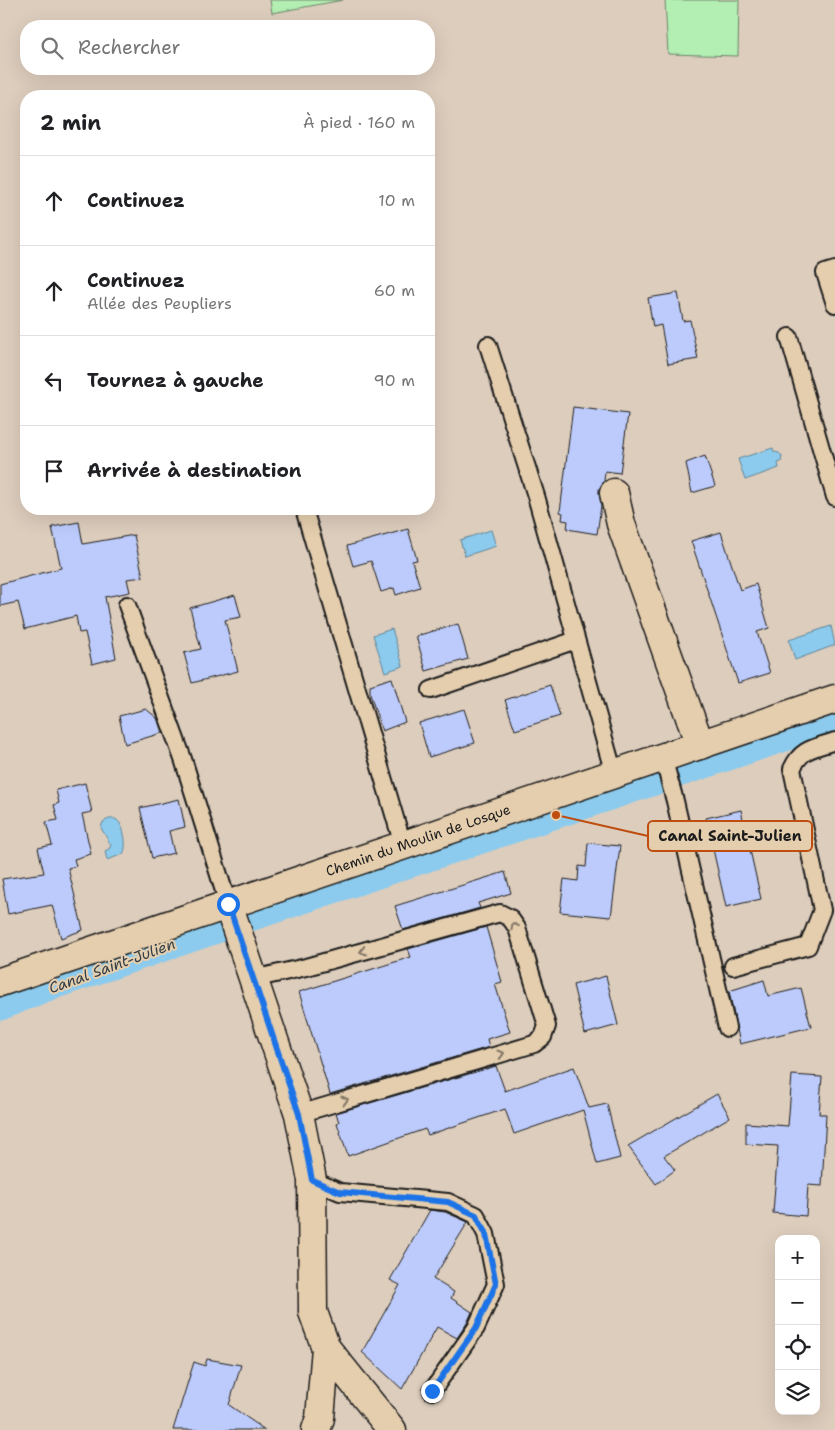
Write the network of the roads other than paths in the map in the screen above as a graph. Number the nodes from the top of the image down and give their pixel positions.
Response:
1 (835, 270) edge
2 (835, 304) edge
3 (789, 337) dead end
4 (488, 345) dead end
5 (614, 493) dead end
6 (835, 497) edge
7 (306, 515) edge
8 (127, 605) dead end
9 (576, 640) junction
10 (431, 690) dead end
11 (835, 699) edge
12 (835, 741) edge
13 (700, 745) junction
14 (665, 763) junction
15 (614, 774) junction
16 (404, 845) junction
17 (232, 918) junction
18 (733, 966) dead end
19 (253, 979) junction
20 (0, 982) edge
21 (727, 1028) dead end
22 (299, 1114) junction
23 (312, 1180) junction
24 (326, 1348) junction
25 (432, 1391) dead end
26 (316, 1430) edge
27 (392, 1430) edge

1 - 2 lane
3 - 6 lane
4 - 9 lane
5 - 13 street
7 - 16 lane
8 - 17 lane
9 - 10 lane
9 - 15 lane
11 - 13 street, Chemin du Moulin de Losque
12 - 18 lane
13 - 14 street, Chemin du Moulin de Losque
14 - 15 street, Chemin du Moulin de Losque
14 - 21 lane
15 - 16 street, Chemin du Moulin de Losque
16 - 17 street, Chemin du Moulin de Losque
17 - 19 street
17 - 20 street, Chemin du Moulin de Losque
19 - 22 street
22 -> 19 lane
22 - 23 street
23 - 24 street
23 - 25 lane
24 - 26 street
24 - 27 street

